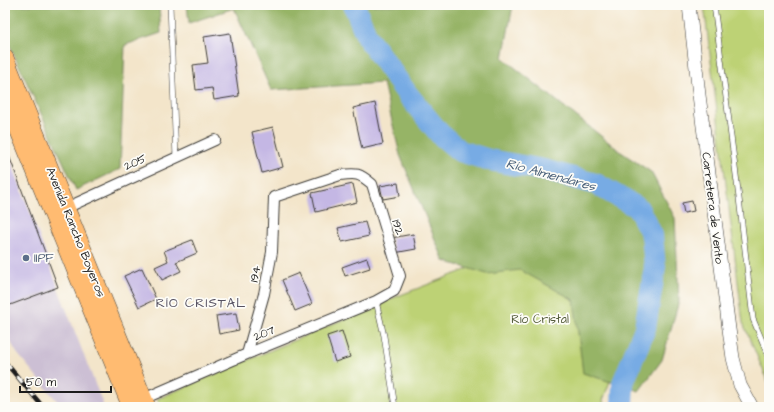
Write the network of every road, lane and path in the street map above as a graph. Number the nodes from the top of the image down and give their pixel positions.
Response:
1 (170, 5) edge
2 (689, 5) edge
3 (714, 5) edge
4 (5, 58) edge
5 (5, 97) edge
6 (215, 140) dead end
7 (176, 158) junction
8 (274, 197) joint
9 (66, 208) junction
10 (394, 291) joint
11 (376, 301) junction
12 (247, 354) junction
13 (769, 357) edge
14 (140, 404) edge
15 (395, 407) edge
16 (752, 407) edge

1 - 7 lane
2 - 16 street, Carretera de Vento
3 - 13 lane
4 - 9 highway, Avenida Rancho Boyeros
5 - 14 highway, Avenida Rancho Boyeros
6 - 7 street, 205
7 - 9 street, 205
8 - 10 street, 192
8 - 12 street, 194
9 - 14 highway, Avenida Rancho Boyeros
10 - 11 street, 207
11 - 12 street, 207
11 - 15 lane
12 - 14 street, 207

